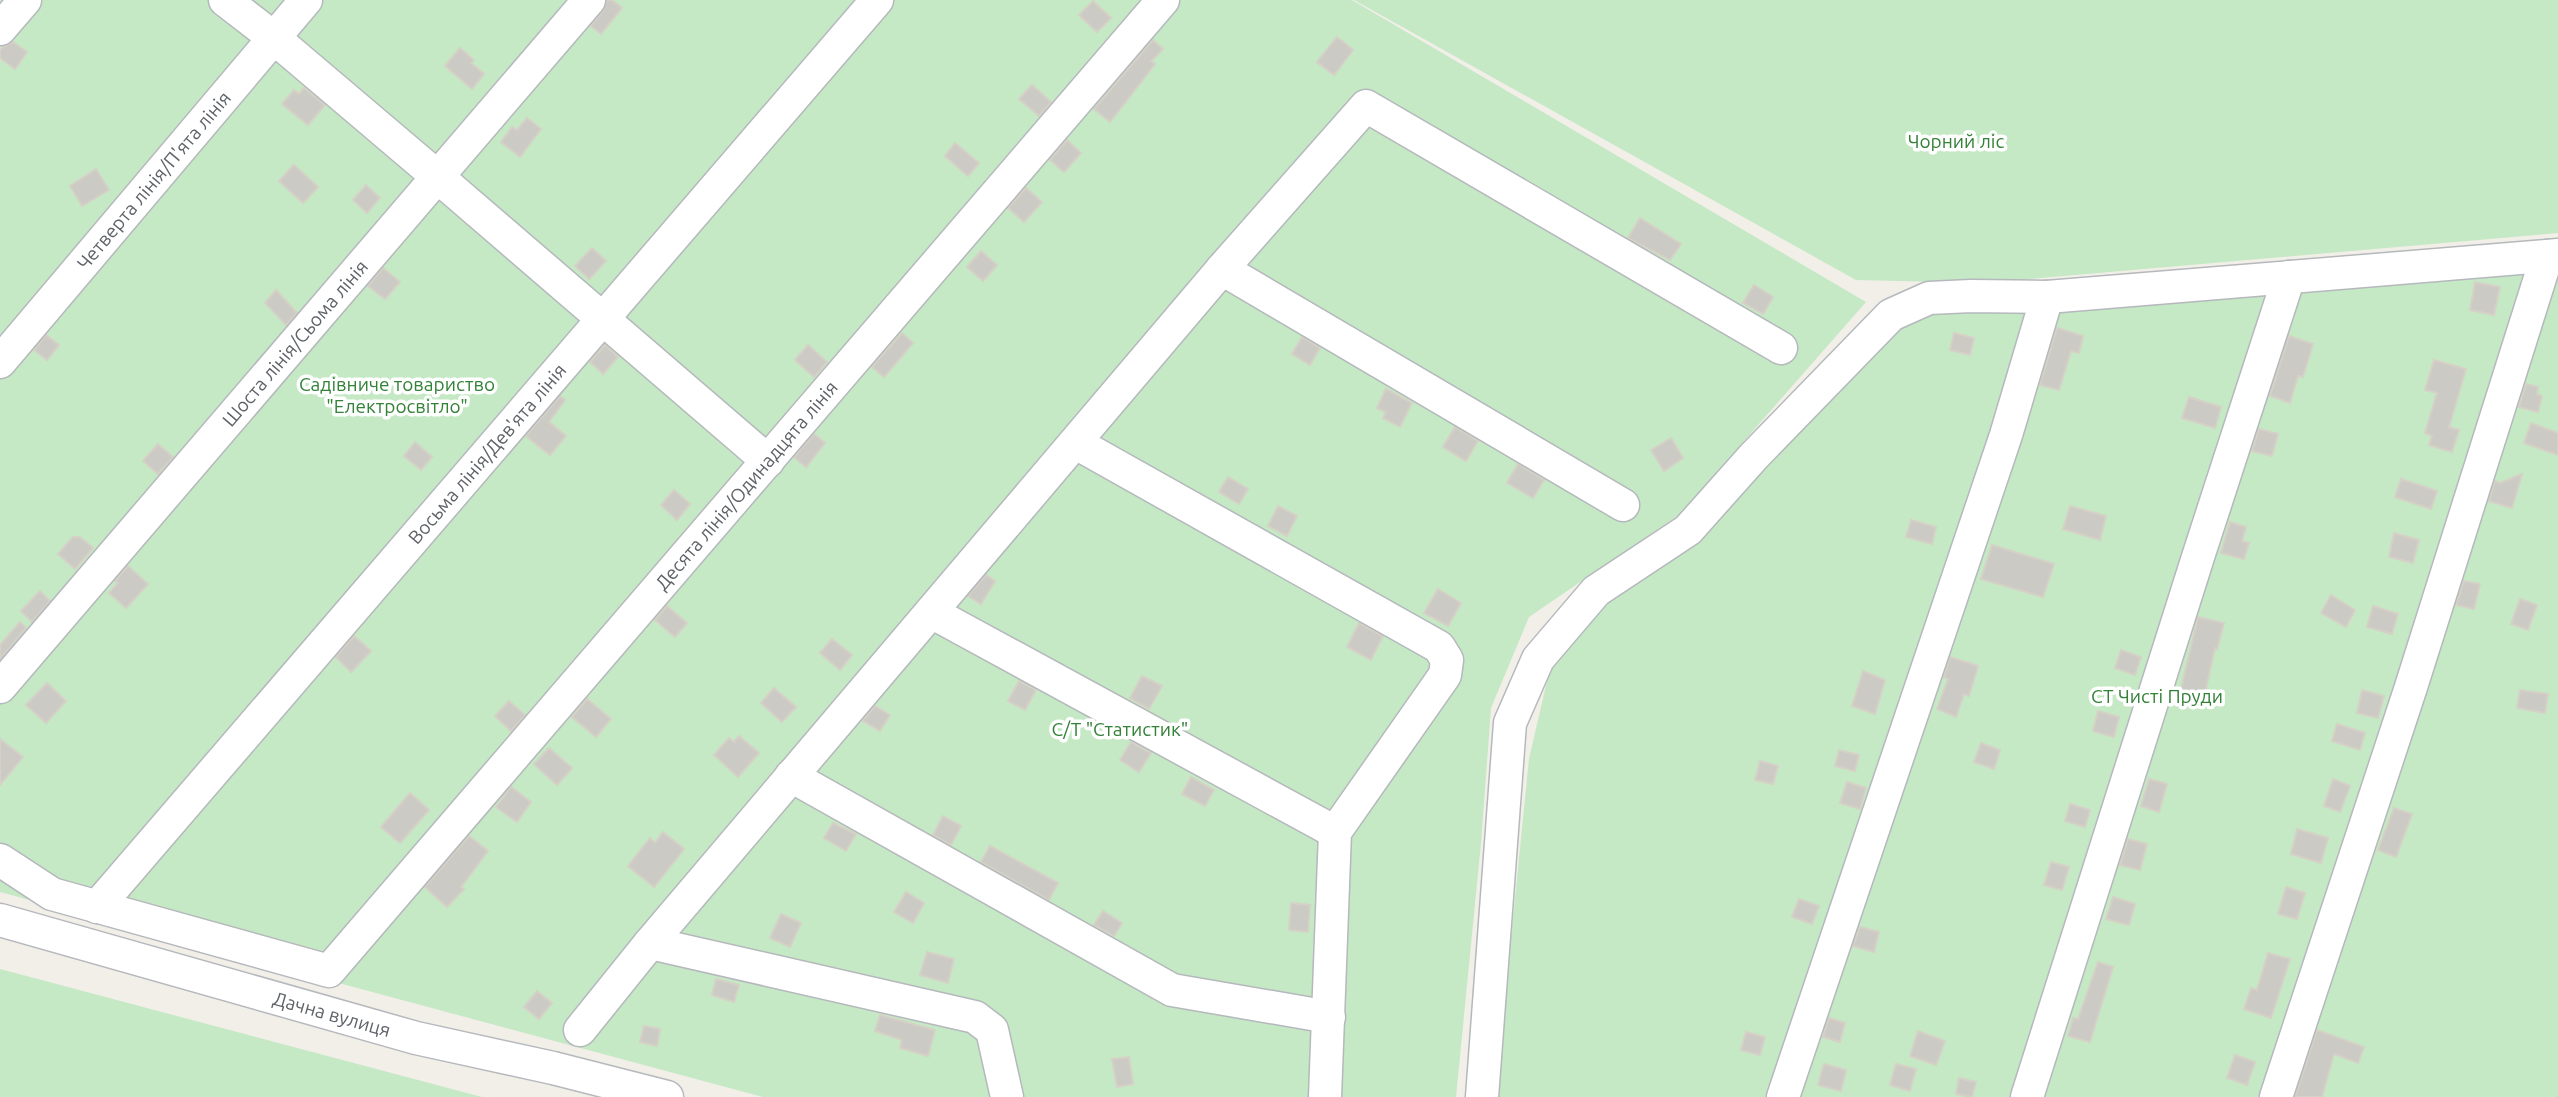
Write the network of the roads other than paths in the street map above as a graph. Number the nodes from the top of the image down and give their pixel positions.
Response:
1 (25, 0) edge
2 (225, 0) edge
3 (306, 0) edge
4 (589, 0) edge
5 (877, 0) edge
6 (1163, 0) edge
7 (0, 29) edge
8 (274, 38) junction
9 (439, 177) junction
10 (2553, 256) edge
11 (1222, 270) junction
12 (2289, 277) junction
13 (2048, 297) junction
14 (2546, 303) edge
15 (603, 317) junction
16 (1781, 348) dead end
17 (0, 362) edge
18 (1076, 443) junction
19 (768, 461) junction
20 (1623, 505) dead end
21 (931, 612) junction
22 (0, 687) edge
23 (792, 776) junction
24 (1335, 832) junction
25 (0, 860) edge
26 (97, 907) junction
27 (0, 920) edge
28 (650, 943) junction
29 (1329, 1017) junction
30 (580, 1030) dead end
31 (667, 1097) edge
32 (1007, 1097) edge
33 (1325, 1097) edge
34 (1482, 1097) edge
35 (1783, 1097) edge
36 (2027, 1097) edge
37 (2276, 1097) edge

1 - 7 street
2 - 8 street
3 - 8 street, Четверта лінія/П'ята лінія
4 - 9 street, Шоста лінія/Сьома лінія
5 - 15 street, Восьма лінія/Дев'ята лінія
6 - 19 street, Десята лінія/Одинадцята лінія
8 - 9 street
8 - 17 street, Четверта лінія/П'ята лінія
9 - 15 street
9 - 22 street, Шоста лінія/Сьома лінія
10 - 12 street
10 - 14 street
11 - 16 street
11 - 18 street
11 - 20 street
12 - 13 street
12 - 36 street
13 - 34 street
13 - 35 street
14 - 37 street
15 - 19 street
15 - 26 street, Восьма лінія/Дев'ята лінія
18 - 21 street
18 - 24 street
19 - 26 street, Десята лінія/Одинадцята лінія
21 - 23 street
21 - 24 street
23 - 28 street
23 - 29 street
24 - 29 street
25 - 26 street
27 - 31 street, Дачна вулиця
28 - 30 street
28 - 32 street
29 - 33 street

